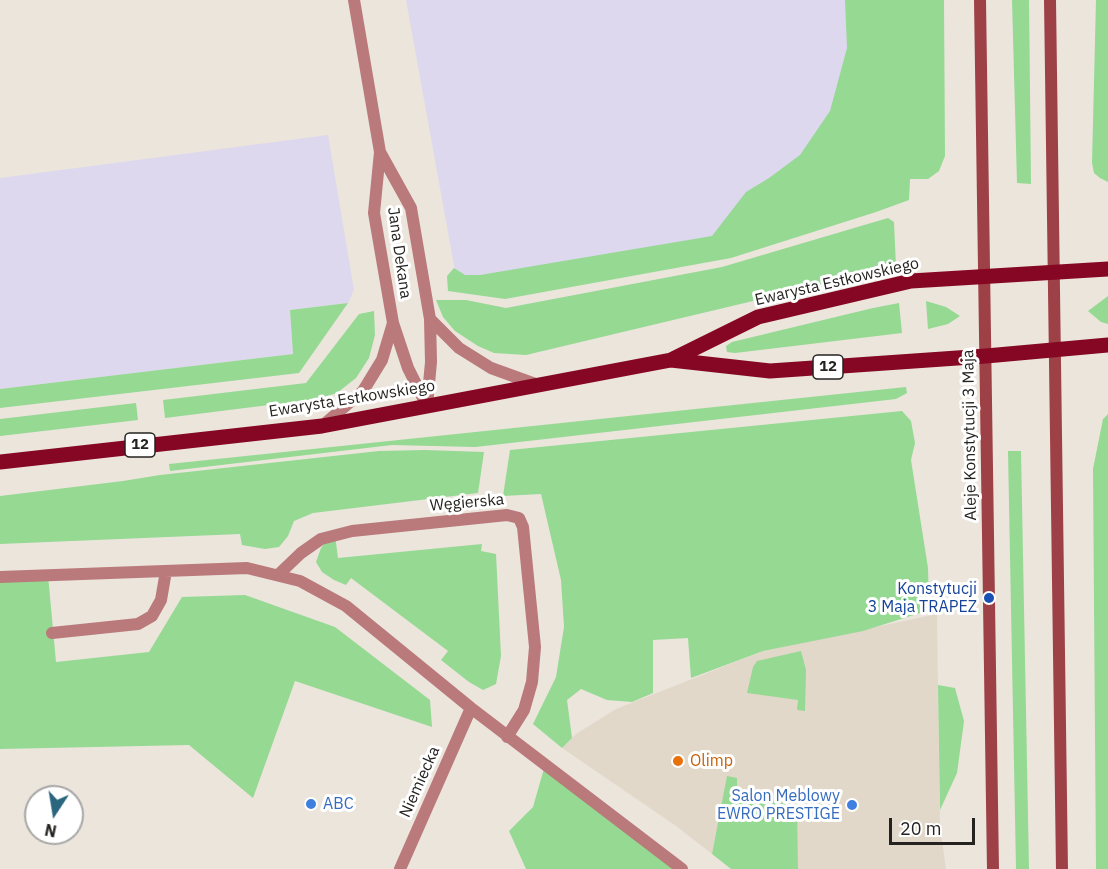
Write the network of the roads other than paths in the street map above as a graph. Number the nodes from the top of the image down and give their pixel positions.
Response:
1 (354, 0) edge
2 (980, 0) edge
3 (1050, 0) edge
4 (380, 152) junction
5 (1108, 269) edge
6 (1052, 273) junction
7 (985, 276) junction
8 (430, 320) junction
9 (393, 323) junction
10 (1108, 345) edge
11 (1054, 350) junction
12 (986, 356) junction
13 (671, 360) junction
14 (538, 384) junction
15 (427, 406) junction
16 (322, 426) junction
17 (0, 462) edge
18 (166, 571) junction
19 (278, 575) junction
20 (0, 577) edge
21 (52, 633) dead end
22 (471, 708) junction
23 (507, 736) junction
24 (400, 869) edge
25 (682, 869) edge
26 (993, 869) edge
27 (1062, 869) edge

1 - 4 street, Jana Dekana
2 - 7 main road, Aleje Konstytucji 3 Maja
3 - 6 main road
4 - 8 street, Jana Dekana
4 - 9 street, Jana Dekana
5 - 6 main road, 12
6 - 7 main road, 12
6 - 11 main road
7 - 12 main road, Aleje Konstytucji 3 Maja
7 - 13 main road, Ewarysta Estkowskiego / 12
8 - 14 street
8 - 15 street, Jana Dekana
9 - 15 street, Jana Dekana
9 - 16 street, Jana Dekana
10 - 11 main road, 12
11 - 12 main road, 12
11 - 27 main road
12 - 13 main road, Ewarysta Estkowskiego / 12
12 - 26 main road, Aleje Konstytucji 3 Maja
13 - 14 main road, Ewarysta Estkowskiego / 12
14 - 15 main road, Ewarysta Estkowskiego / 12
15 - 16 main road, Ewarysta Estkowskiego / 12
16 - 17 main road, Ewarysta Estkowskiego / 12
18 - 19 street
18 - 20 street
18 - 21 street
19 - 22 street
19 - 23 street, Węgierska
22 - 23 street
22 - 24 street, Niemiecka
23 - 25 street

